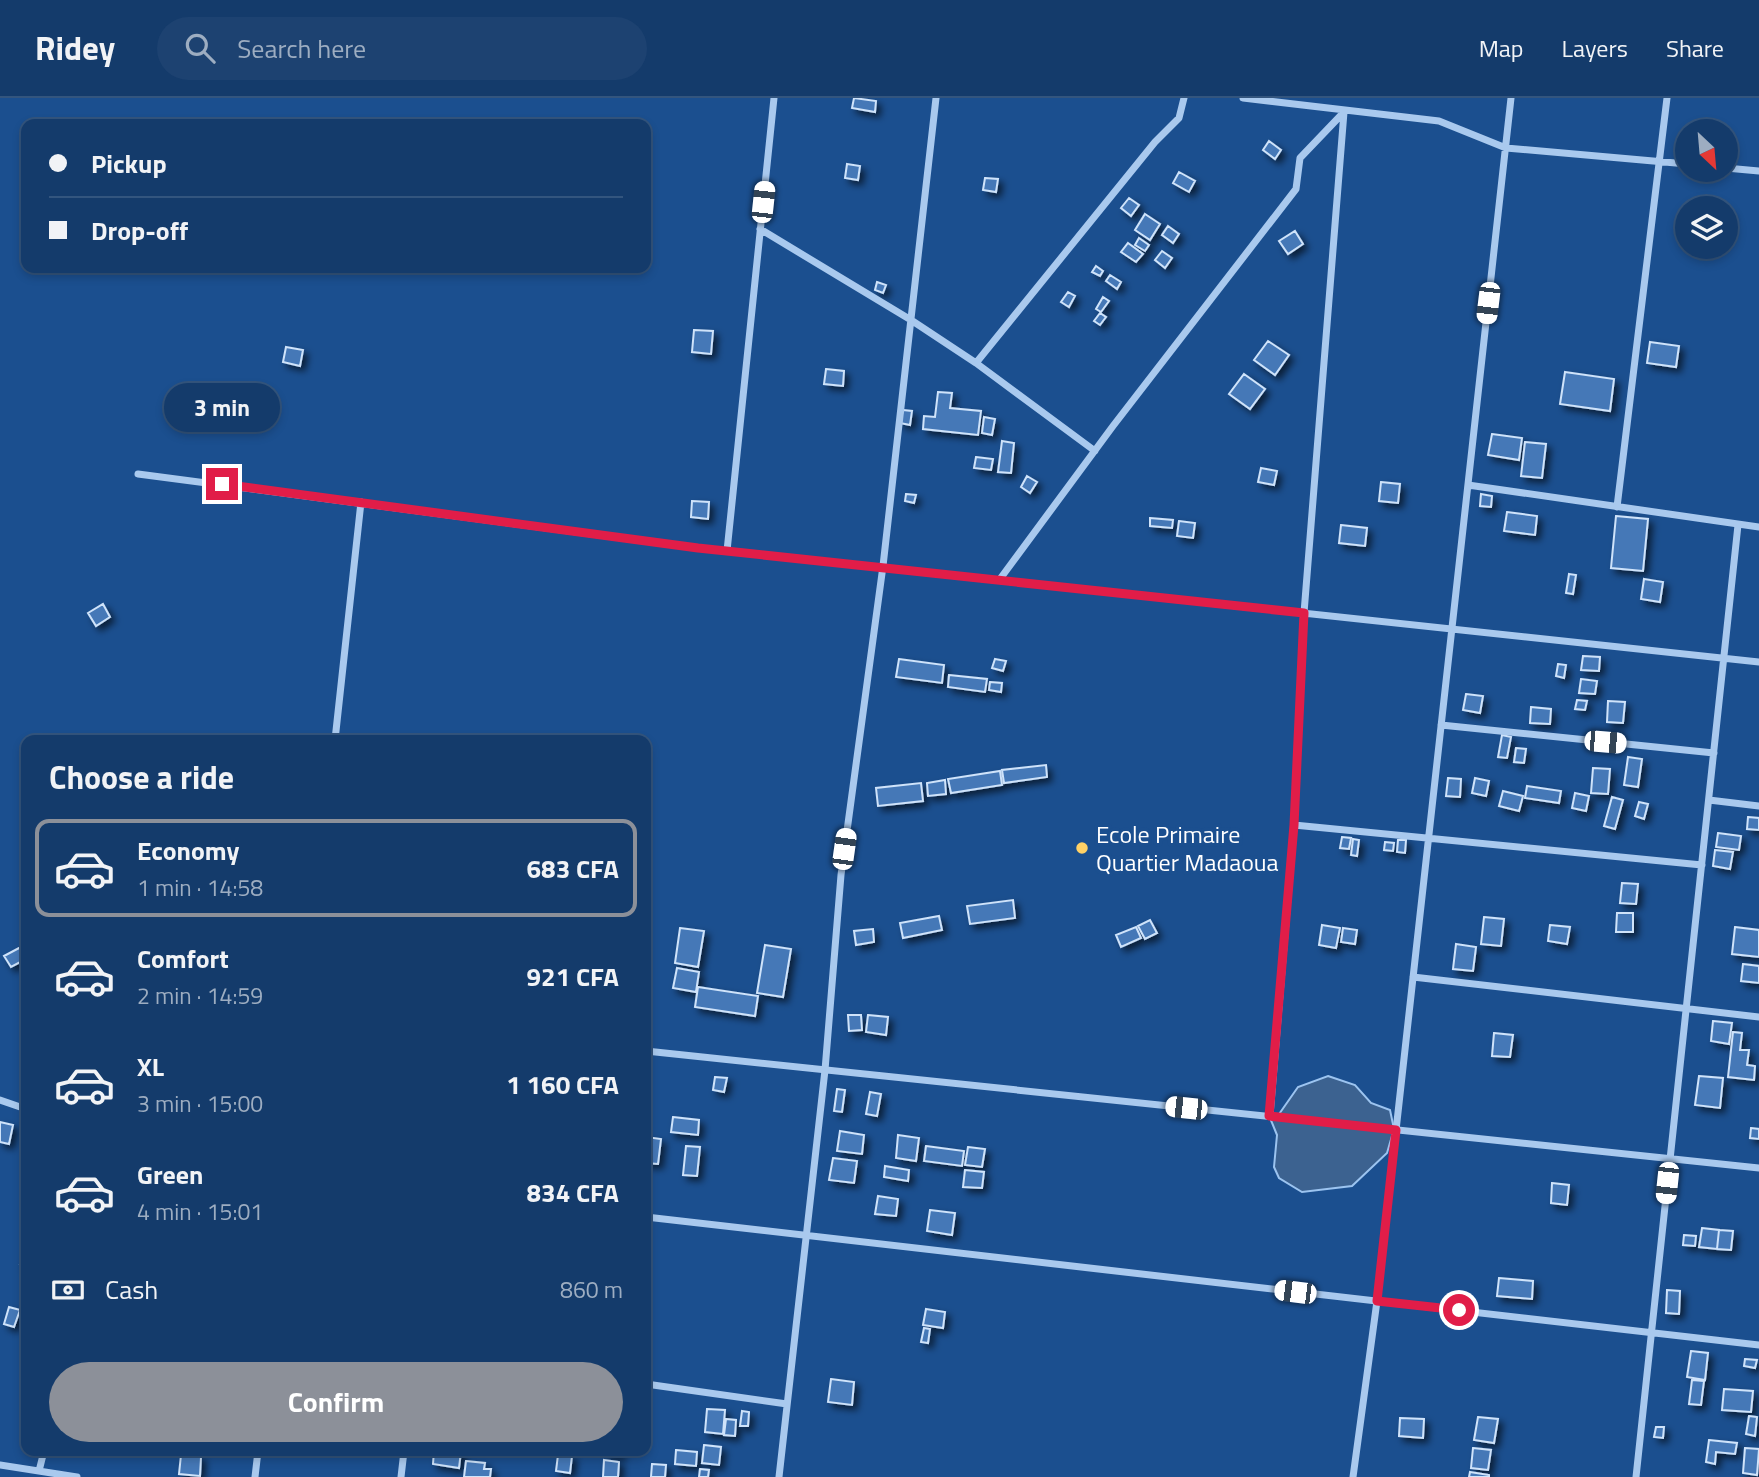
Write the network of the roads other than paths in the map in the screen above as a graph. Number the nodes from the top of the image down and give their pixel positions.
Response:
1 (774, 98) edge
2 (936, 98) edge
3 (1184, 98) edge
4 (1244, 98) edge
5 (1511, 98) edge
6 (1667, 98) edge
7 (1344, 112) junction
8 (1506, 148) junction
9 (1659, 162) junction
10 (1675, 163) edge
11 (1738, 169) edge
12 (1759, 171) edge
13 (760, 229) junction
14 (911, 320) junction
15 (976, 363) junction
16 (1095, 451) junction
17 (138, 474) dead end
18 (1468, 485) junction
19 (361, 502) junction
20 (1617, 507) junction
21 (1738, 525) junction
22 (1759, 527) edge
23 (727, 551) junction
24 (883, 566) junction
25 (1000, 579) junction
26 (1304, 613) junction
27 (1452, 629) junction
28 (1724, 658) junction
29 (1759, 662) edge
30 (1441, 725) junction
31 (336, 735) edge
32 (1714, 753) junction
33 (1709, 800) junction
34 (1759, 806) edge
35 (1294, 825) junction
36 (1428, 838) junction
37 (1702, 865) junction
38 (1413, 976) junction
39 (1686, 1009) junction
40 (1759, 1017) edge
41 (651, 1052) edge
42 (825, 1070) junction
43 (0, 1100) edge
44 (21, 1107) edge
45 (1269, 1116) junction
46 (1396, 1130) junction
47 (1670, 1158) junction
48 (1759, 1168) edge
49 (651, 1218) edge
50 (806, 1235) junction
51 (1377, 1301) junction
52 (1651, 1332) junction
53 (1759, 1345) edge
54 (651, 1385) edge
55 (787, 1404) junction
56 (42, 1456) edge
57 (257, 1456) edge
58 (403, 1456) edge
59 (0, 1465) edge
60 (38, 1471) junction
61 (77, 1477) edge
62 (255, 1477) edge
63 (401, 1477) edge
64 (779, 1477) edge
65 (1353, 1477) edge
66 (1636, 1477) edge

1 - 13 street
2 - 14 street
3 - 15 street
4 - 7 street
5 - 8 street
6 - 9 street
7 - 8 street
7 - 16 street
7 - 26 street
8 - 9 street
8 - 18 street
9 - 10 street
9 - 20 street
11 - 12 street
13 - 14 street
13 - 23 street
14 - 15 street
14 - 24 street
15 - 16 street
16 - 25 street
17 - 19 street
18 - 20 street
18 - 27 street
19 - 23 street
19 - 31 street
20 - 21 street
21 - 22 street
21 - 28 street
23 - 24 street
24 - 25 street
24 - 42 street
25 - 26 street
26 - 27 street
26 - 35 street
27 - 28 street
27 - 30 street
28 - 29 street
28 - 32 street
30 - 32 street
30 - 36 street
32 - 33 street
33 - 34 street
33 - 37 street
35 - 36 street
35 - 45 street
36 - 37 street
36 - 38 street
37 - 39 street
38 - 39 street
38 - 46 street
39 - 40 street
39 - 47 street
41 - 42 street
42 - 45 street
42 - 50 street
43 - 44 street
45 - 46 street
46 - 47 street
46 - 51 street
47 - 48 street
47 - 52 street
49 - 50 street
50 - 51 street
50 - 55 street
51 - 52 street
51 - 65 street
52 - 53 street
52 - 66 street
54 - 55 street
55 - 64 street
56 - 60 street
57 - 62 street
58 - 63 street
59 - 60 street
60 - 61 street

